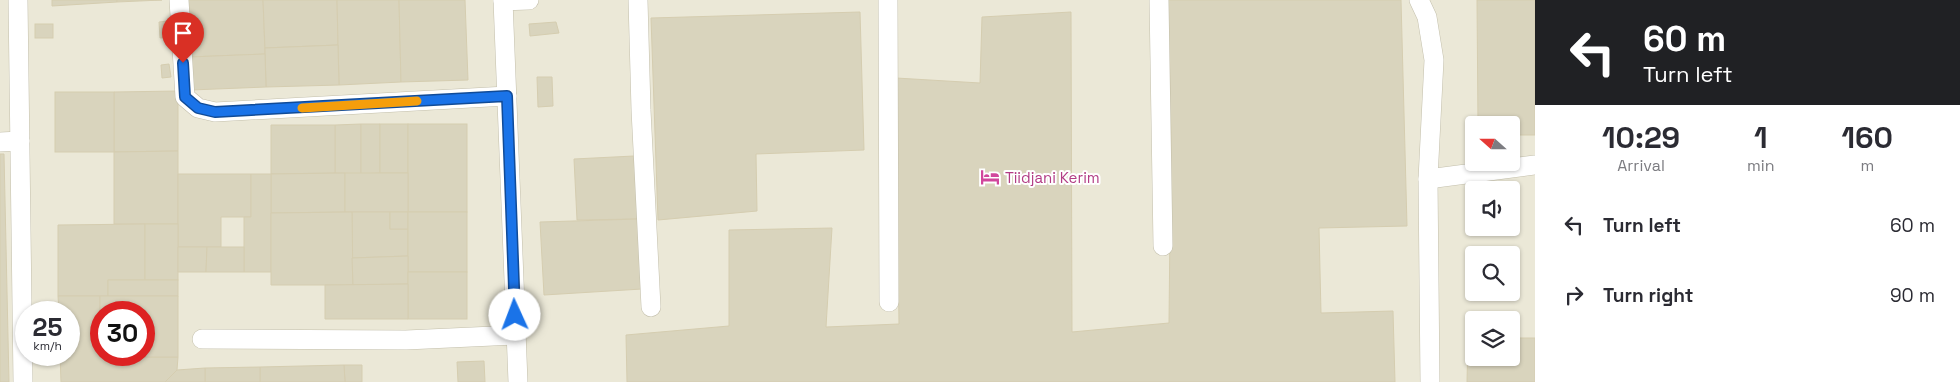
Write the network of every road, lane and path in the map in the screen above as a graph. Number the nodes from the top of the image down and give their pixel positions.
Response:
1 (18, 0) edge
2 (179, 0) edge
3 (503, 0) edge
4 (529, 0) edge
5 (638, 0) edge
6 (888, 0) edge
7 (1159, 0) edge
8 (1419, 0) edge
9 (507, 96) junction
10 (20, 140) junction
11 (0, 142) edge
12 (1535, 166) edge
13 (1428, 179) junction
14 (1163, 246) dead end
15 (889, 302) dead end
16 (651, 307) dead end
17 (516, 335) junction
18 (202, 339) dead end
19 (23, 382) edge
20 (518, 382) edge
21 (1430, 382) edge

1 - 10 street
2 - 9 street
3 - 4 street
3 - 9 street
5 - 16 street
6 - 15 street
7 - 14 street
8 - 13 street
9 - 17 street
10 - 11 street
10 - 19 street
12 - 13 street
13 - 21 street
17 - 18 street
17 - 20 street

